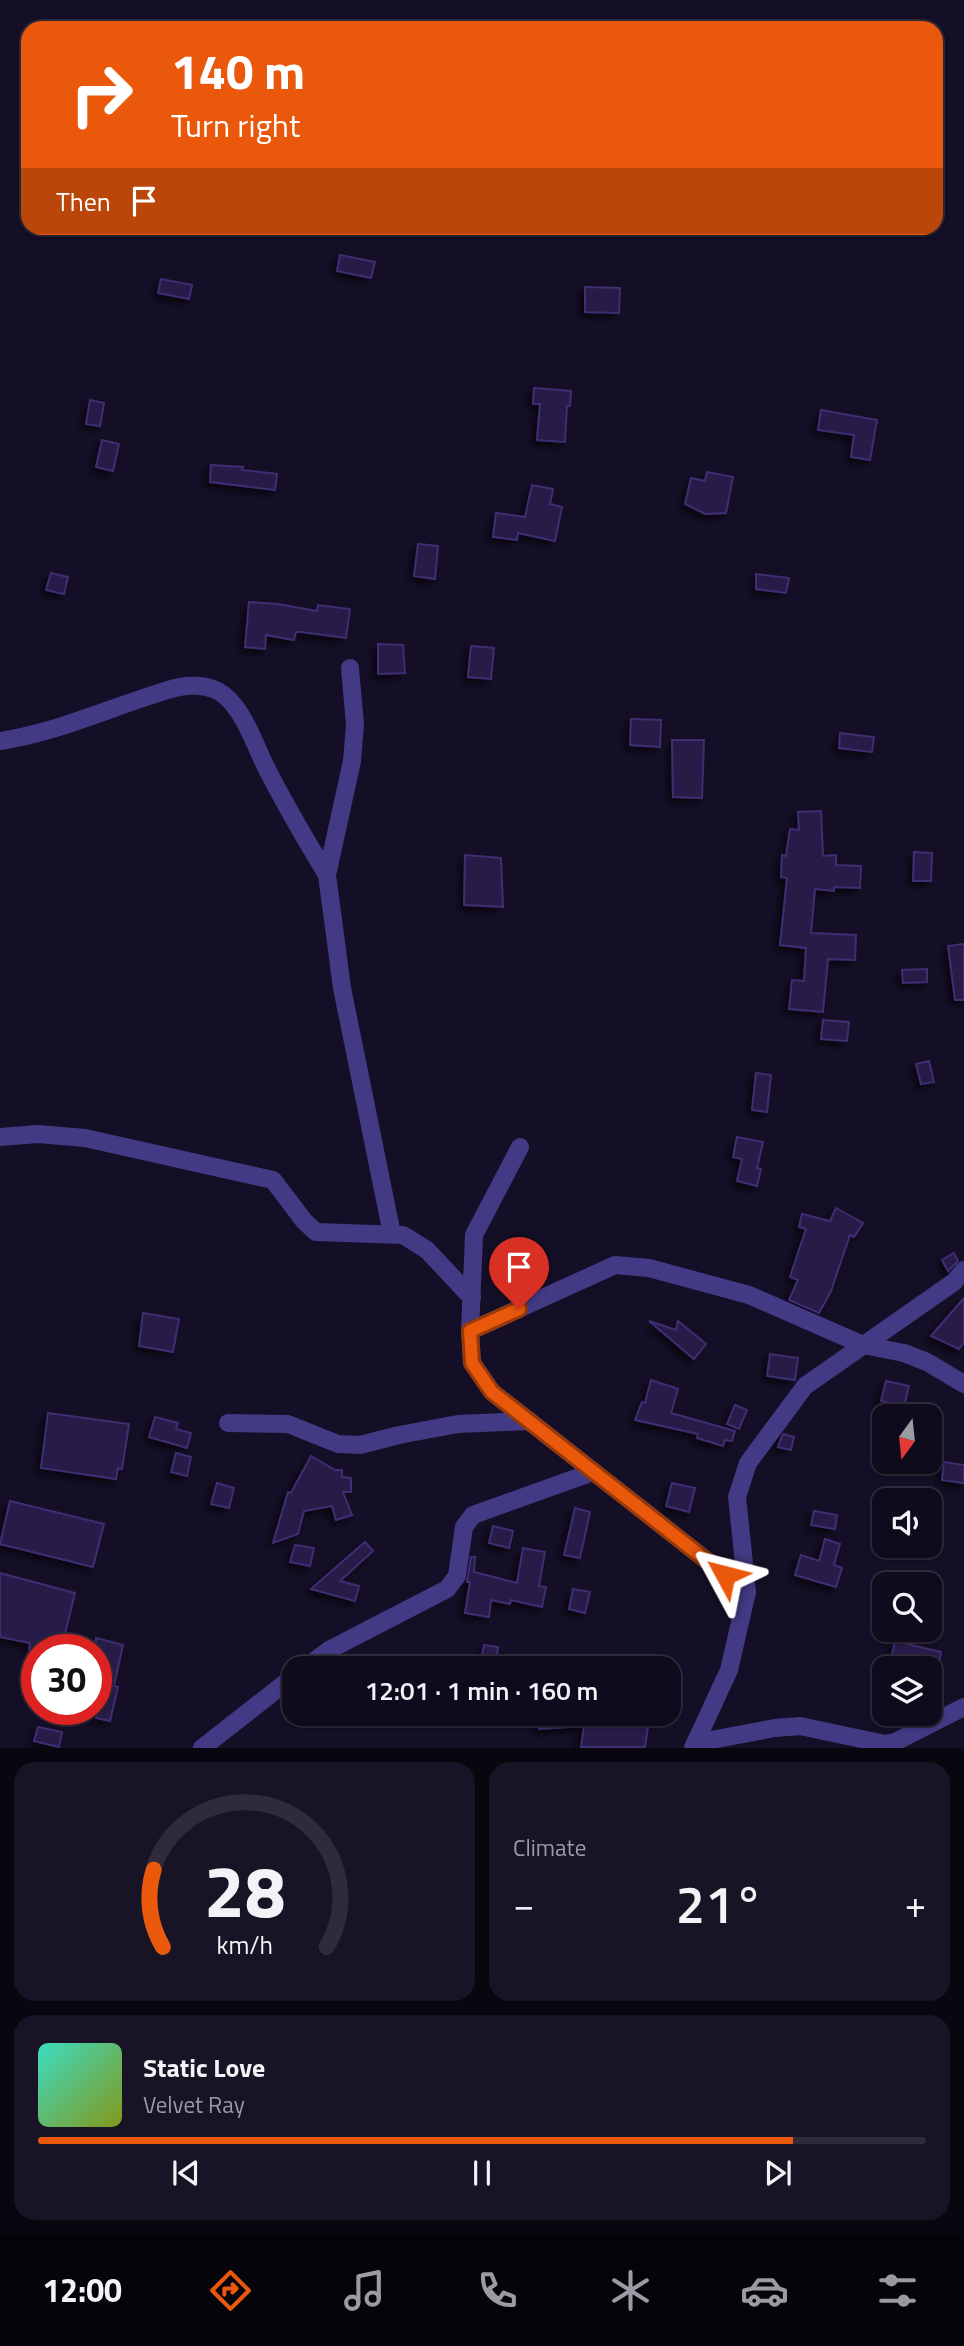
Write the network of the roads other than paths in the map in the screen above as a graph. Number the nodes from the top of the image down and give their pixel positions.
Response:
1 (350, 668) dead end
2 (0, 741) edge
3 (327, 875) junction
4 (0, 1137) edge
5 (520, 1147) dead end
6 (392, 1234) junction
7 (964, 1270) edge
8 (472, 1298) junction
9 (470, 1331) junction
10 (863, 1345) junction
11 (964, 1384) edge
12 (529, 1421) junction
13 (228, 1423) dead end
14 (593, 1472) junction
15 (747, 1592) junction
16 (321, 1656) edge
17 (282, 1685) edge
18 (964, 1707) edge
19 (694, 1746) edge
20 (202, 1748) edge

1 - 3 street
2 - 3 street
3 - 6 street
4 - 6 street
5 - 8 street
6 - 8 street
7 - 10 street
8 - 9 street
9 - 10 street
9 - 12 street
10 - 11 street
10 - 15 street
12 - 13 street
12 - 14 street
14 - 15 street
14 - 16 street
15 - 19 street
17 - 20 street
18 - 19 street

